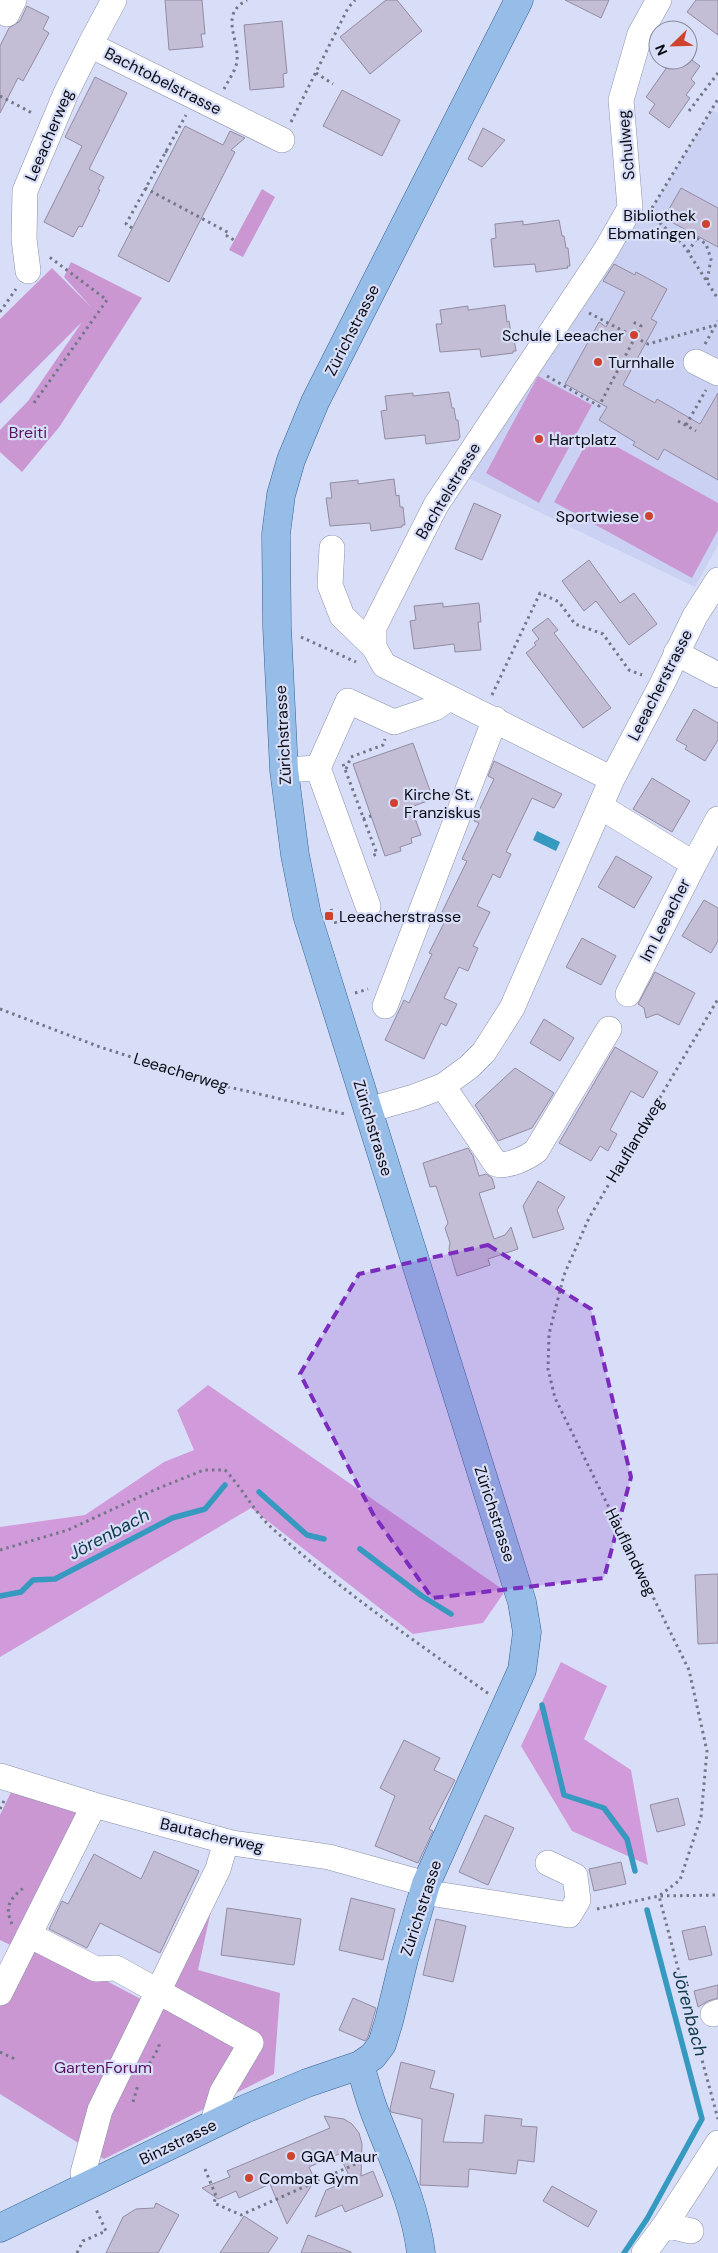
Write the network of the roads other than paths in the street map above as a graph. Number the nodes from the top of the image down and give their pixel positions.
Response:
1 (519, 0) edge
2 (659, 0) edge
3 (112, 1) edge
4 (90, 44) junction
5 (282, 140) road end
6 (630, 208) joint
7 (27, 260) road end
8 (332, 548) dead end
9 (718, 580) edge
10 (676, 653) junction
11 (379, 656) junction
12 (718, 676) edge
13 (449, 698) junction
14 (489, 716) junction
15 (318, 768) junction
16 (284, 770) junction
17 (612, 779) junction
18 (601, 807) junction
19 (718, 819) edge
20 (694, 864) junction
21 (368, 906) dead end
22 (628, 994) dead end
23 (385, 1006) dead end
24 (609, 1028) dead end
25 (443, 1086) junction
26 (368, 1110) junction
27 (0, 1776) edge
28 (94, 1805) junction
29 (226, 1842) junction
30 (548, 1863) dead end
31 (424, 1888) junction
32 (29, 1935) junction
33 (159, 1992) junction
34 (0, 1993) edge
35 (360, 2065) junction
36 (212, 2125) junction
37 (718, 2143) edge
38 (89, 2192) junction
39 (665, 2225) junction
40 (0, 2228) edge
41 (691, 2231) dead end
42 (421, 2253) edge
43 (644, 2253) edge

1 - 16 main road, Zürichstrasse
2 - 6 street, Schulweg
3 - 4 street, Bachtobelstrasse
4 - 5 street, Bachtobelstrasse
4 - 7 street, Leeacherweg
6 - 11 street, Bachtelstrasse
8 - 11 street
9 - 10 street, Leeacherstrasse
10 - 12 street
10 - 17 street, Leeacherstrasse
11 - 13 street
13 - 14 street
13 - 15 street
14 - 17 street
14 - 23 street
15 - 16 street
15 - 21 street
16 - 26 main road, Zürichstrasse
17 - 18 street, Leeacherstrasse
18 - 20 street, Im Leeacher
18 - 25 street, Leeacherstrasse
19 - 20 street
20 - 22 street, Im Leeacher
24 - 25 street
25 - 26 street, Leeacherstrasse
26 - 31 main road, Zürichstrasse
27 - 28 street, Bautacherweg
28 - 29 street, Bautacherweg
28 - 32 street
29 - 31 street, Bautacherweg
29 - 33 street
30 - 31 street
31 - 35 main road, Zürichstrasse
32 - 33 street
32 - 34 street
33 - 36 street
33 - 38 street
35 - 36 main road, Binzstrasse
35 - 42 main road
36 - 38 main road, Binzstrasse
37 - 39 street
38 - 40 main road, Binzstrasse
39 - 41 street
39 - 43 street

